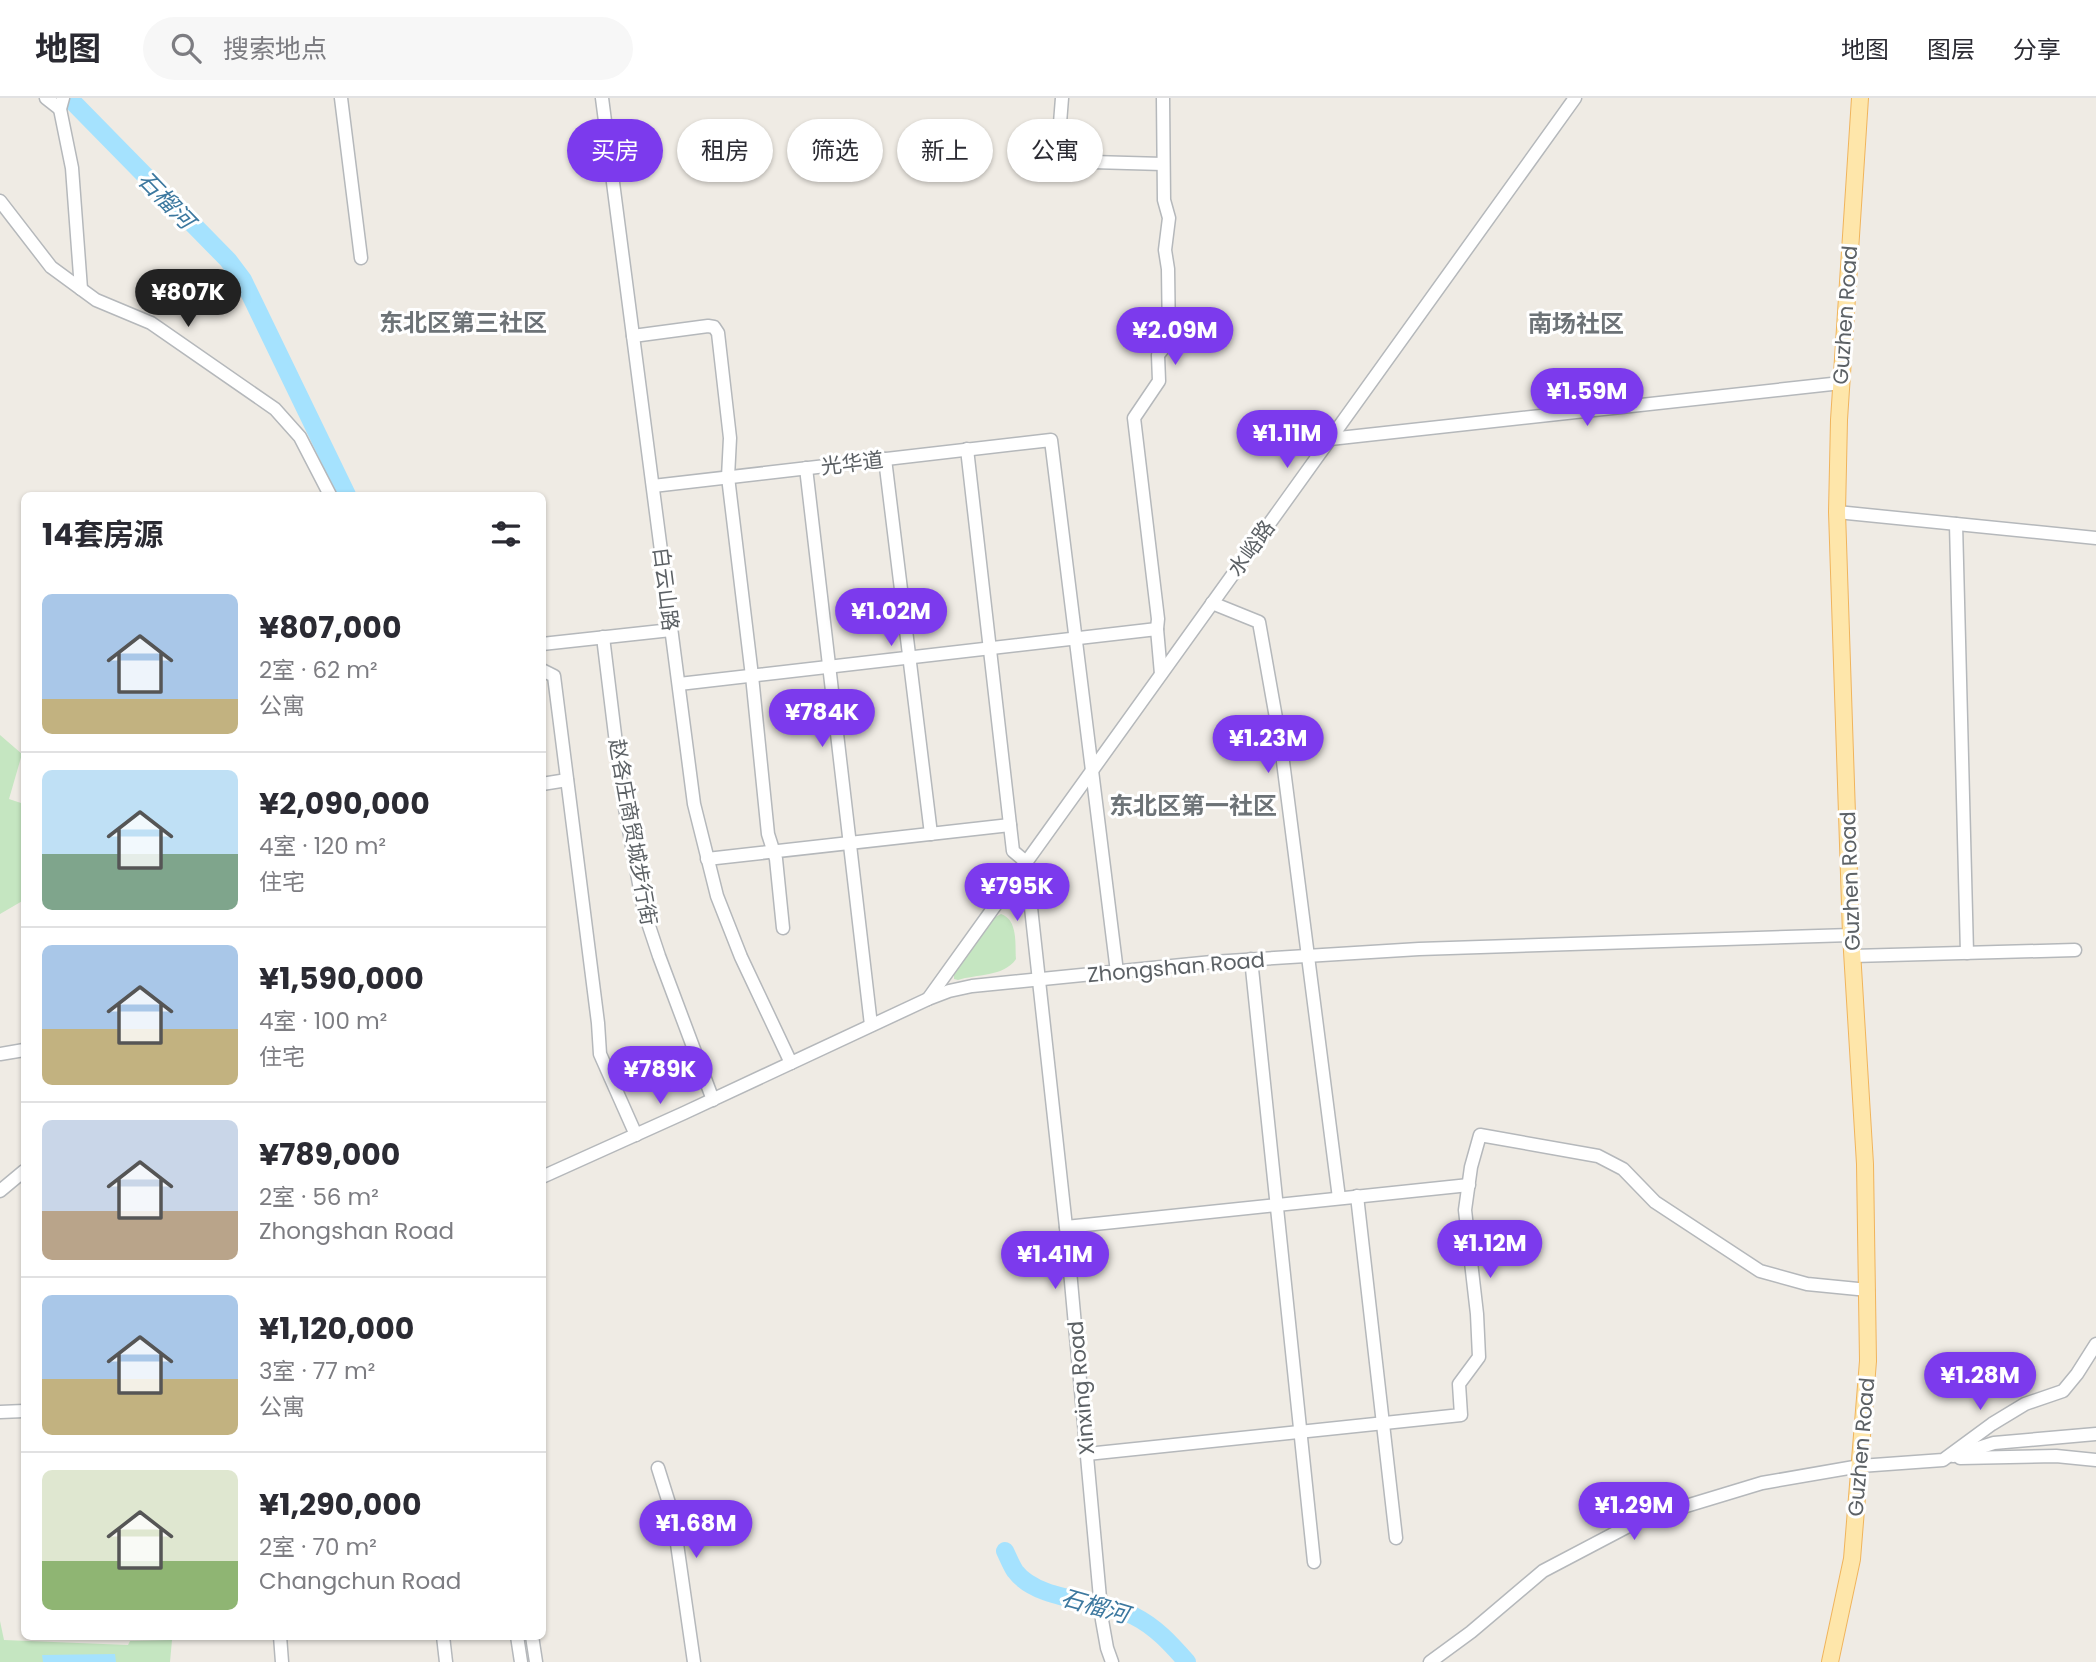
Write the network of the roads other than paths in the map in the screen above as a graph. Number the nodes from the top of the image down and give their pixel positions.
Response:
1 (46, 98) edge
2 (341, 98) edge
3 (602, 98) edge
4 (1062, 98) edge
5 (1163, 98) edge
6 (1575, 98) edge
7 (1860, 98) edge
8 (61, 104) edge
9 (1163, 164) junction
10 (0, 201) edge
11 (362, 258) dead end
12 (81, 289) junction
13 (633, 336) junction
14 (1841, 383) junction
15 (1330, 439) junction
16 (967, 449) junction
17 (885, 459) junction
18 (806, 468) junction
19 (728, 477) junction
20 (653, 486) junction
21 (328, 492) edge
22 (1837, 512) junction
23 (1956, 524) junction
24 (2096, 538) edge
25 (1212, 603) junction
26 (1157, 629) junction
27 (671, 630) junction
28 (603, 637) junction
29 (1076, 638) junction
30 (546, 644) edge
31 (989, 648) junction
32 (909, 658) junction
33 (830, 667) junction
34 (546, 672) edge
35 (1161, 674) junction
36 (752, 676) junction
37 (679, 684) junction
38 (1092, 770) junction
39 (567, 780) junction
40 (546, 783) edge
41 (1010, 825) junction
42 (931, 834) junction
43 (850, 843) junction
44 (774, 852) junction
45 (707, 859) junction
46 (1026, 862) junction
47 (783, 928) dead end
48 (1851, 935) junction
49 (2075, 950) dead end
50 (1967, 953) junction
51 (1309, 956) junction
52 (1853, 956) junction
53 (1251, 960) junction
54 (1117, 972) junction
55 (1041, 980) junction
56 (928, 999) junction
57 (871, 1025) junction
58 (21, 1050) edge
59 (0, 1054) edge
60 (791, 1063) junction
61 (713, 1100) junction
62 (636, 1135) junction
63 (21, 1174) edge
64 (546, 1175) edge
65 (1469, 1185) junction
66 (0, 1191) edge
67 (1357, 1196) junction
68 (1339, 1198) junction
69 (1277, 1205) junction
70 (1066, 1227) junction
71 (1868, 1290) junction
72 (2096, 1344) edge
73 (21, 1411) edge
74 (0, 1412) edge
75 (1383, 1424) junction
76 (1300, 1432) junction
77 (2096, 1434) edge
78 (1087, 1454) junction
79 (1943, 1460) junction
80 (2096, 1460) edge
81 (1860, 1466) junction
82 (658, 1468) dead end
83 (1396, 1538) dead end
84 (1314, 1562) dead end
85 (280, 1640) edge
86 (443, 1640) edge
87 (518, 1640) edge
88 (533, 1640) edge
89 (282, 1662) edge
90 (446, 1662) edge
91 (521, 1662) edge
92 (536, 1662) edge
93 (694, 1662) edge
94 (1112, 1662) edge
95 (1430, 1662) edge
96 (1830, 1662) edge

1 - 8 street
2 - 11 street
3 - 13 street, 白云山路
4 - 9 street
5 - 9 street
6 - 15 street, 水峪路
7 - 14 main road, Guzhen Road
8 - 12 street
9 - 26 street
10 - 12 street
12 - 21 street
13 - 19 street
13 - 20 street, 白云山路
14 - 15 street
14 - 22 main road, Guzhen Road
15 - 25 street, 水峪路
16 - 17 street, 光华道
16 - 29 street, 光华道
16 - 31 street
17 - 18 street, 光华道
17 - 32 street
18 - 19 street, 光华道
18 - 33 street
19 - 20 street, 光华道
19 - 36 street
20 - 27 street, 白云山路
22 - 23 street
22 - 48 main road, Guzhen Road
23 - 24 street
23 - 50 street
25 - 35 street, 水峪路
25 - 51 street
26 - 29 street
26 - 35 street
27 - 28 street
27 - 37 street, 白云山路
28 - 30 street
28 - 61 street, 赵各庄商贸城步行街
29 - 31 street
29 - 38 street
31 - 32 street
31 - 41 street
32 - 33 street
32 - 42 street
33 - 36 street
33 - 43 street
34 - 39 street
35 - 38 street, 水峪路
36 - 37 street
36 - 44 street
37 - 45 street, 白云山路
38 - 46 street, 水峪路
38 - 54 street
39 - 40 street
39 - 62 street
41 - 42 street
41 - 46 street
42 - 43 street
43 - 44 street
43 - 57 street
44 - 45 street
44 - 47 street
45 - 60 street, 白云山路
46 - 55 street, Xinxing Road
46 - 56 street, 水峪路
48 - 51 street, Zhongshan Road
48 - 52 main road, Guzhen Road
49 - 50 street
50 - 52 street
51 - 53 street, Zhongshan Road
51 - 68 street
52 - 71 main road, Guzhen Road
53 - 54 street, Zhongshan Road
53 - 69 street
54 - 55 street, Zhongshan Road
55 - 56 street, Zhongshan Road
55 - 70 street, Xinxing Road
56 - 57 street, Zhongshan Road
57 - 60 street, Zhongshan Road
58 - 59 street
60 - 61 street, Zhongshan Road
61 - 62 street, Zhongshan Road
62 - 64 street, Zhongshan Road
63 - 66 street
65 - 67 street
65 - 71 street
65 - 75 street
67 - 68 street
67 - 75 street
68 - 69 street
69 - 70 street
69 - 76 street
70 - 78 street, Xinxing Road
71 - 81 main road, Guzhen Road
72 - 79 street
73 - 74 street
75 - 76 street
75 - 83 street
76 - 78 street
76 - 84 street
77 - 79 street
78 - 94 street, Xinxing Road
79 - 80 street
79 - 81 street
81 - 95 street
81 - 96 main road, Guzhen Road
82 - 93 street
85 - 89 street
86 - 90 street
87 - 91 street
88 - 92 street

